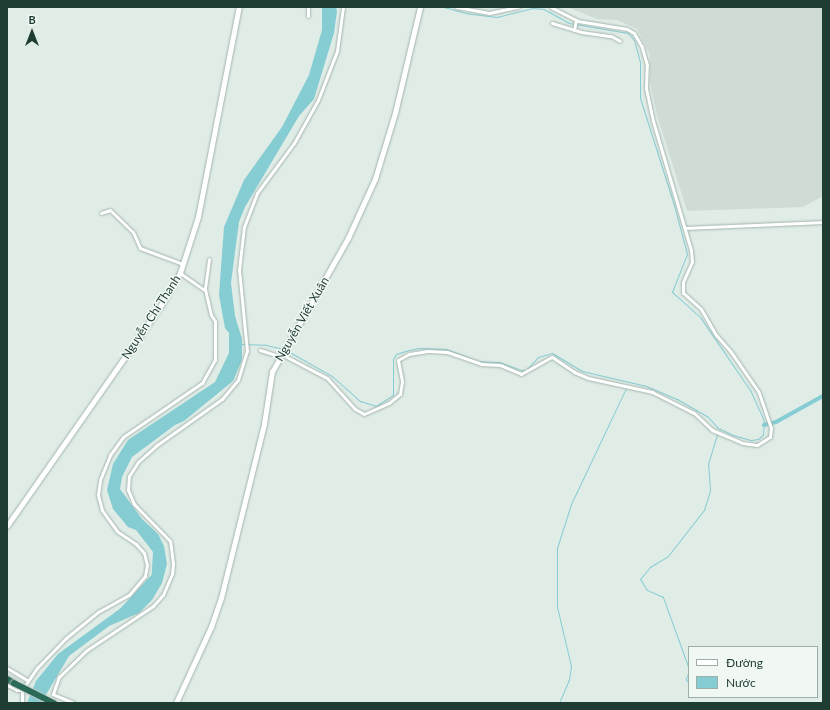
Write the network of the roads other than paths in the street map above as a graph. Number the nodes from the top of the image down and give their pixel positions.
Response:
1 (239, 7) edge
2 (308, 7) edge
3 (343, 7) edge
4 (420, 7) edge
5 (456, 7) edge
6 (518, 7) edge
7 (550, 7) edge
8 (308, 16) dead end
9 (576, 21) junction
10 (552, 24) dead end
11 (574, 29) junction
12 (620, 41) dead end
13 (102, 213) dead end
14 (823, 222) edge
15 (686, 228) junction
16 (209, 259) dead end
17 (183, 264) junction
18 (180, 273) junction
19 (206, 292) junction
20 (260, 350) dead end
21 (281, 354) junction
22 (7, 526) edge
23 (7, 668) edge
24 (7, 679) edge
25 (27, 680) junction
26 (7, 685) edge
27 (22, 690) junction
28 (22, 703) edge
29 (54, 703) edge
30 (74, 703) edge
31 (176, 703) edge

1 - 17 street, Nguyễn Chí Thanh
2 - 8 street
3 - 30 street
4 - 21 street, Nguyễn Viết Xuân
5 - 6 street
7 - 9 street
9 - 11 street
9 - 15 street
10 - 11 street
11 - 12 street
13 - 17 street
14 - 15 street
15 - 21 street
16 - 19 street
17 - 18 street, Nguyễn Chí Thanh
18 - 19 street
18 - 22 street, Nguyễn Chí Thanh
19 - 25 street
20 - 21 street
21 - 31 street, Nguyễn Viết Xuân
23 - 25 street
24 - 29 highway, bridge
25 - 27 street
26 - 27 street
27 - 28 street

